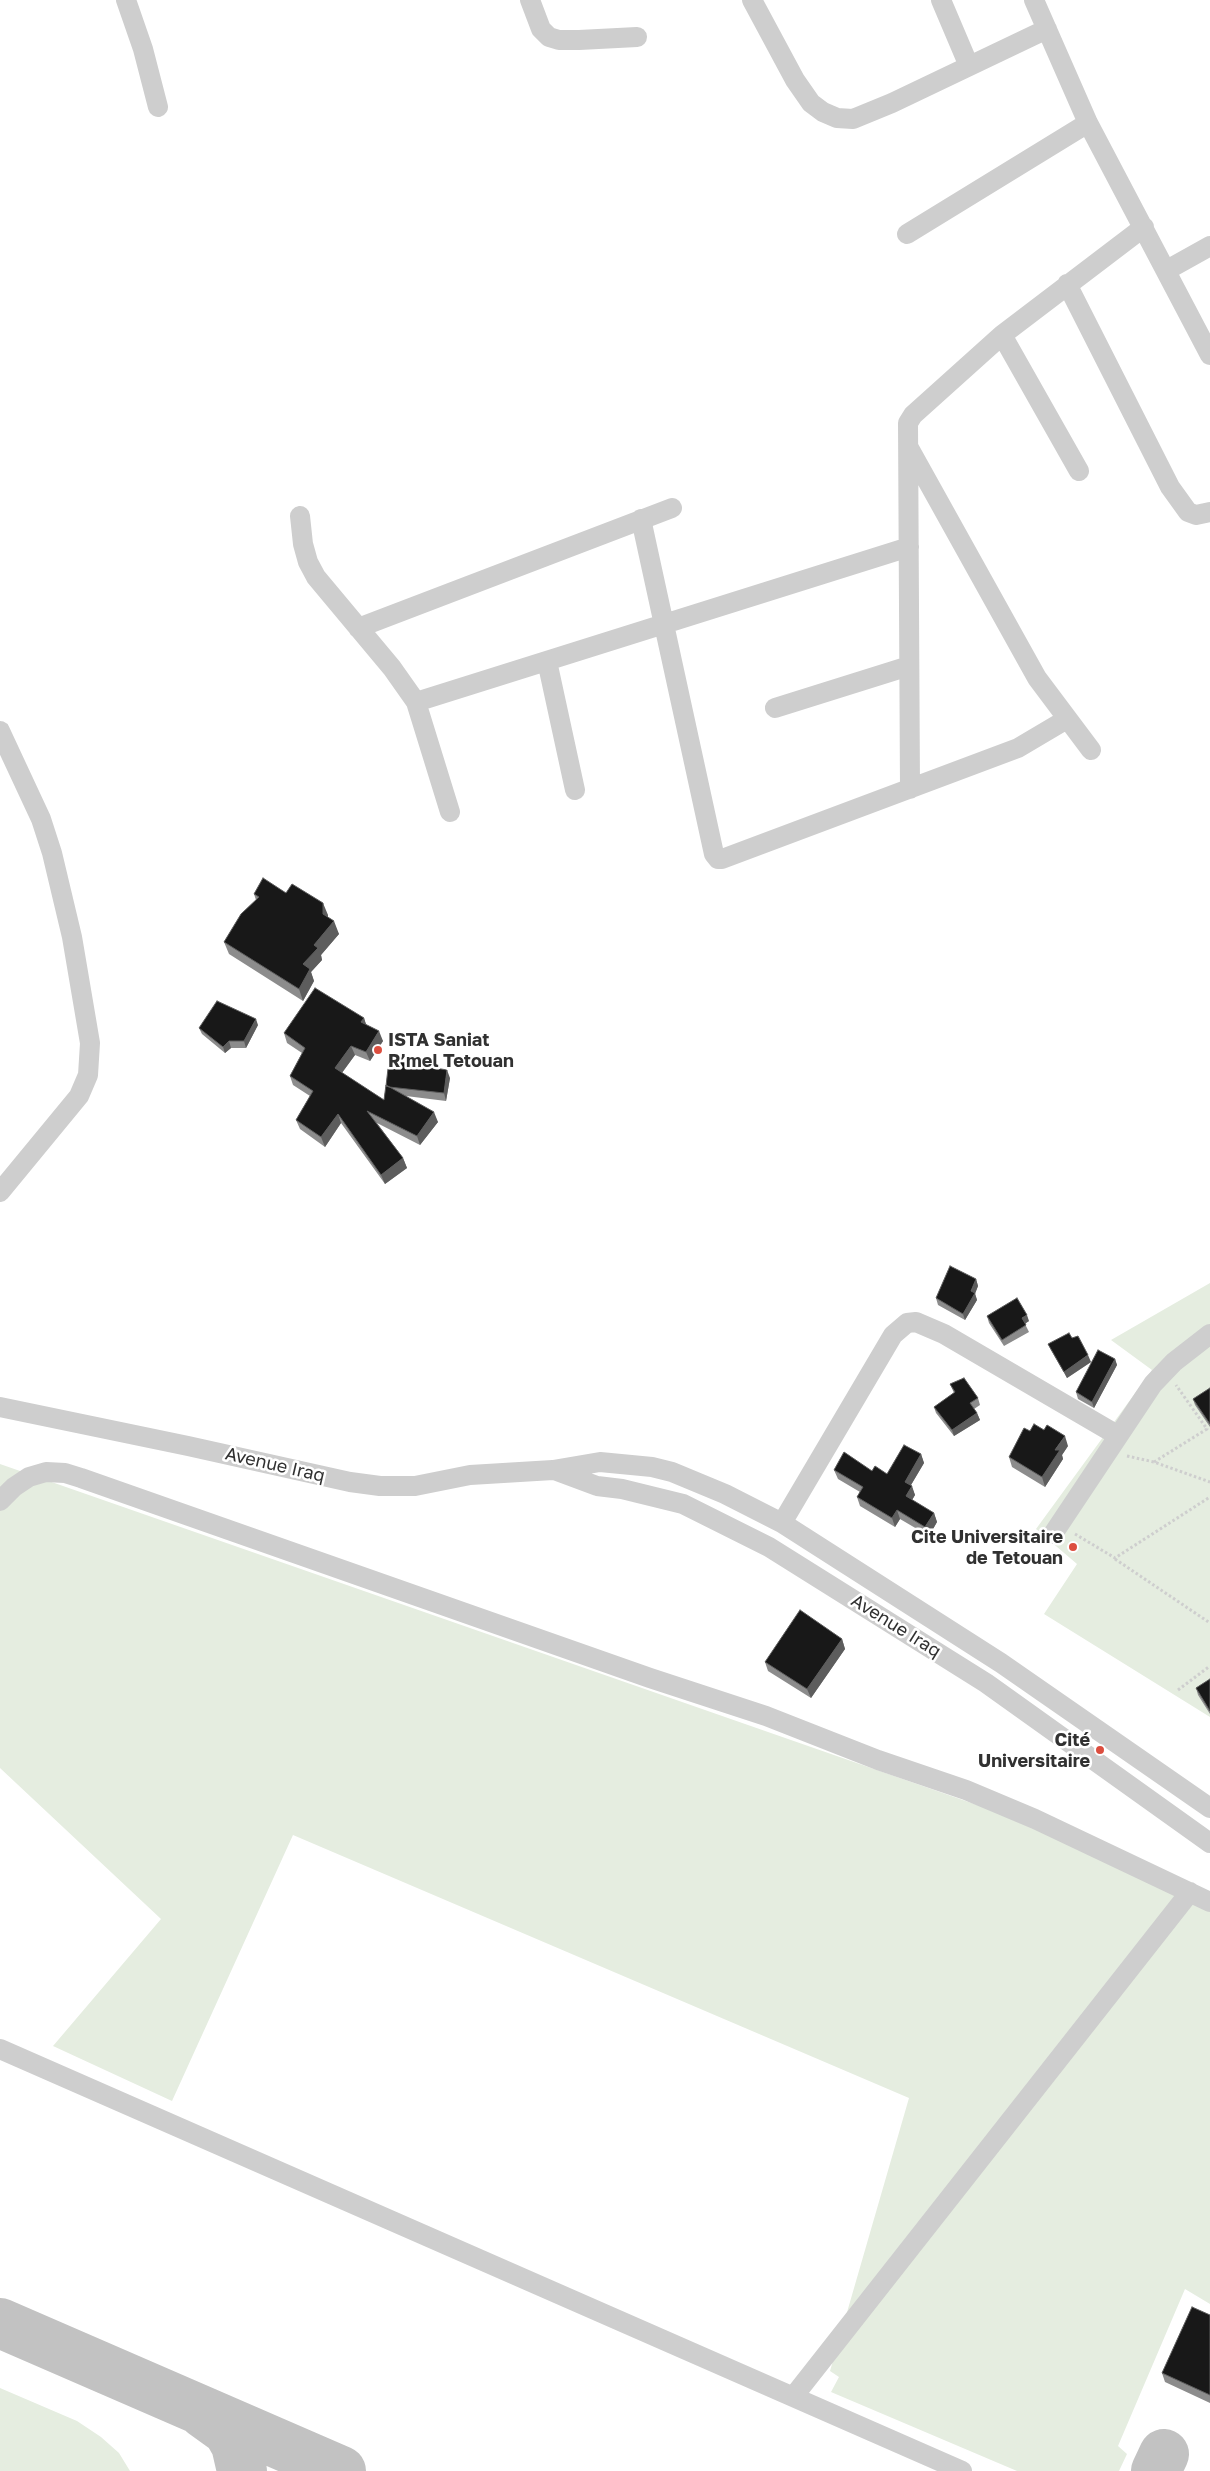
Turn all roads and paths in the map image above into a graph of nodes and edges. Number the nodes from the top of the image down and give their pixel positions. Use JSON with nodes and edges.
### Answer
{"nodes":[{"id":1,"x":126,"y":0,"type":"edge"},
{"id":2,"x":530,"y":0,"type":"edge"},
{"id":3,"x":752,"y":0,"type":"edge"},
{"id":4,"x":941,"y":0,"type":"edge"},
{"id":5,"x":1034,"y":0,"type":"edge"},
{"id":6,"x":1047,"y":29,"type":"junction"},
{"id":7,"x":637,"y":37,"type":"dead end"},
{"id":8,"x":969,"y":66,"type":"junction"},
{"id":9,"x":158,"y":107,"type":"dead end"},
{"id":10,"x":1088,"y":123,"type":"junction"},
{"id":11,"x":1144,"y":227,"type":"junction"},
{"id":12,"x":907,"y":234,"type":"dead end"},
{"id":13,"x":1210,"y":246,"type":"edge"},
{"id":14,"x":1167,"y":270,"type":"junction"},
{"id":15,"x":1067,"y":284,"type":"junction"},
{"id":16,"x":1002,"y":335,"type":"junction"},
{"id":17,"x":1210,"y":355,"type":"edge"},
{"id":18,"x":908,"y":446,"type":"junction"},
{"id":19,"x":1079,"y":471,"type":"dead end"},
{"id":20,"x":672,"y":508,"type":"dead end"},
{"id":21,"x":1210,"y":512,"type":"edge"},
{"id":22,"x":300,"y":516,"type":"dead end"},
{"id":23,"x":641,"y":519,"type":"junction"},
{"id":24,"x":909,"y":547,"type":"junction"},
{"id":25,"x":665,"y":624,"type":"junction"},
{"id":26,"x":358,"y":628,"type":"junction"},
{"id":27,"x":547,"y":661,"type":"junction"},
{"id":28,"x":909,"y":666,"type":"junction"},
{"id":29,"x":416,"y":702,"type":"junction"},
{"id":30,"x":775,"y":708,"type":"dead end"},
{"id":31,"x":1067,"y":719,"type":"junction"},
{"id":32,"x":0,"y":731,"type":"edge"},
{"id":33,"x":1091,"y":750,"type":"dead end"},
{"id":34,"x":575,"y":790,"type":"dead end"},
{"id":35,"x":910,"y":790,"type":"junction"},
{"id":36,"x":450,"y":812,"type":"dead end"},
{"id":37,"x":0,"y":1192,"type":"edge"},
{"id":38,"x":1210,"y":1334,"type":"edge"},
{"id":39,"x":1176,"y":1384,"type":"dead end"},
{"id":40,"x":0,"y":1407,"type":"edge"},
{"id":41,"x":1112,"y":1443,"type":"junction"},
{"id":42,"x":1154,"y":1462,"type":"junction"},
{"id":43,"x":552,"y":1470,"type":"junction"},
{"id":44,"x":1210,"y":1482,"type":"edge"},
{"id":45,"x":1210,"y":1497,"type":"edge"},
{"id":46,"x":0,"y":1501,"type":"edge"},
{"id":47,"x":782,"y":1523,"type":"junction"},
{"id":48,"x":1057,"y":1529,"type":"joint"},
{"id":49,"x":1115,"y":1558,"type":"junction"},
{"id":50,"x":1210,"y":1623,"type":"edge"},
{"id":51,"x":1210,"y":1666,"type":"edge"},
{"id":52,"x":1178,"y":1690,"type":"dead end"},
{"id":53,"x":1210,"y":1808,"type":"edge"},
{"id":54,"x":1210,"y":1843,"type":"edge"},
{"id":55,"x":1190,"y":1892,"type":"junction"},
{"id":56,"x":1210,"y":1902,"type":"edge"},
{"id":57,"x":0,"y":2050,"type":"edge"},
{"id":58,"x":793,"y":2397,"type":"junction"},
{"id":59,"x":962,"y":2471,"type":"edge"}],
"edges":[{"from":1,"to":9,"type":"street"},
{"from":2,"to":7,"type":"street"},
{"from":3,"to":8,"type":"street"},
{"from":4,"to":8,"type":"street"},
{"from":5,"to":6,"type":"street"},
{"from":6,"to":8,"type":"street"},
{"from":6,"to":10,"type":"street"},
{"from":10,"to":11,"type":"street"},
{"from":10,"to":12,"type":"street"},
{"from":11,"to":14,"type":"street"},
{"from":11,"to":15,"type":"street"},
{"from":13,"to":14,"type":"street"},
{"from":14,"to":17,"type":"street"},
{"from":15,"to":16,"type":"street"},
{"from":15,"to":21,"type":"street"},
{"from":16,"to":18,"type":"street"},
{"from":16,"to":19,"type":"street"},
{"from":18,"to":24,"type":"street"},
{"from":18,"to":31,"type":"street"},
{"from":20,"to":23,"type":"street"},
{"from":22,"to":26,"type":"street"},
{"from":23,"to":25,"type":"street"},
{"from":23,"to":26,"type":"street"},
{"from":24,"to":25,"type":"street"},
{"from":24,"to":28,"type":"street"},
{"from":25,"to":27,"type":"street"},
{"from":25,"to":35,"type":"street"},
{"from":26,"to":29,"type":"street"},
{"from":27,"to":29,"type":"street"},
{"from":27,"to":34,"type":"street"},
{"from":28,"to":30,"type":"street"},
{"from":28,"to":35,"type":"street"},
{"from":29,"to":36,"type":"street"},
{"from":31,"to":33,"type":"street"},
{"from":31,"to":35,"type":"street"},
{"from":32,"to":37,"type":"street"},
{"from":38,"to":41,"type":"street"},
{"from":39,"to":42,"type":"path"},
{"from":40,"to":43,"type":"street","name":"Avenue Iraq"},
{"from":41,"to":42,"type":"path"},
{"from":41,"to":47,"type":"street"},
{"from":41,"to":48,"type":"street"},
{"from":42,"to":44,"type":"path"},
{"from":43,"to":47,"type":"street","name":"Avenue Iraq"},
{"from":43,"to":54,"type":"street","name":"Avenue Iraq"},
{"from":45,"to":49,"type":"path"},
{"from":46,"to":55,"type":"street"},
{"from":47,"to":53,"type":"street","name":"Avenue Iraq"},
{"from":48,"to":49,"type":"path"},
{"from":49,"to":50,"type":"path"},
{"from":51,"to":52,"type":"path"},
{"from":55,"to":56,"type":"street"},
{"from":55,"to":58,"type":"street"},
{"from":57,"to":58,"type":"street"},
{"from":58,"to":59,"type":"street"}]}
